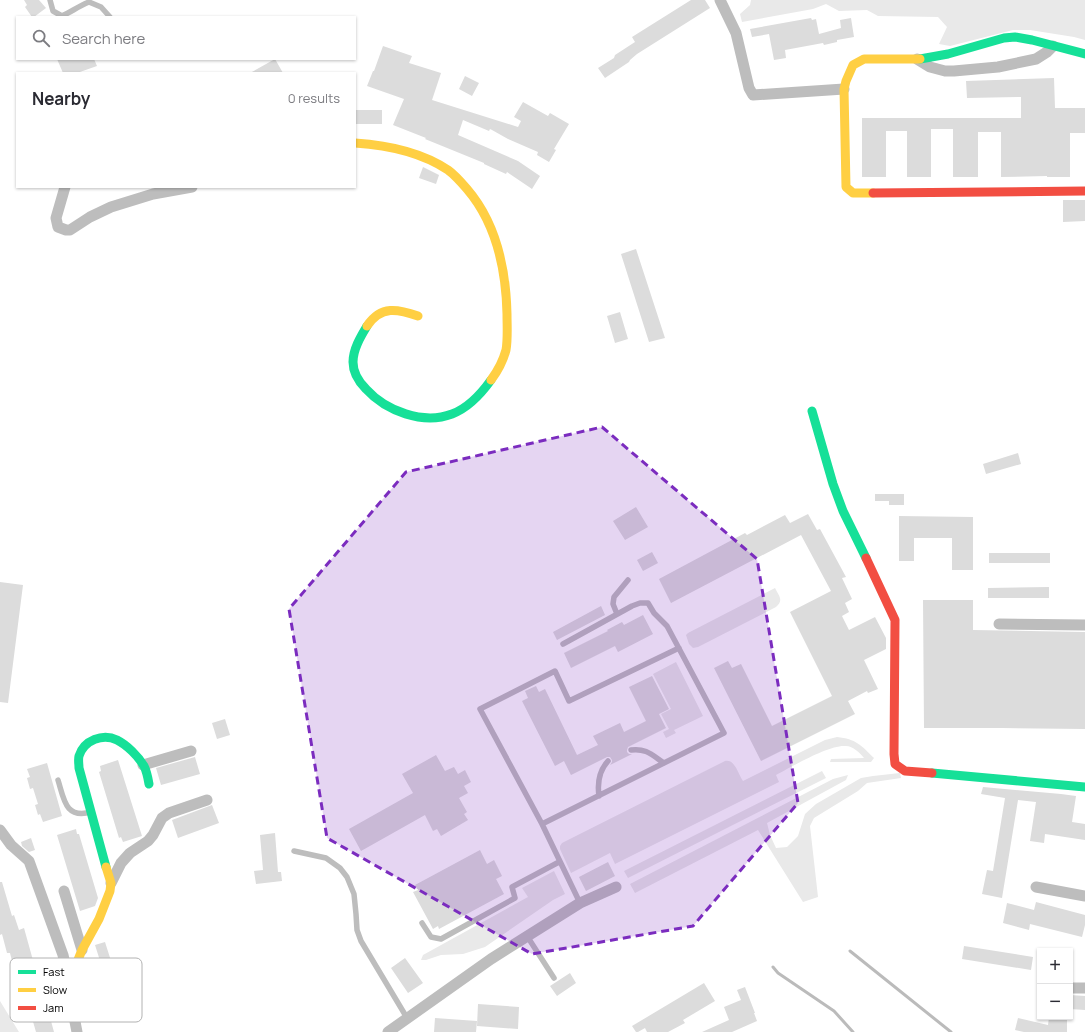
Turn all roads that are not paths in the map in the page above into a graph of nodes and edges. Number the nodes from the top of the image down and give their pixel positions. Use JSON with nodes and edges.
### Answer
{"nodes":[{"id":1,"x":50,"y":0,"type":"edge"},
{"id":2,"x":720,"y":0,"type":"edge"},
{"id":3,"x":90,"y":1,"type":"edge"},
{"id":4,"x":60,"y":16,"type":"edge"},
{"id":5,"x":64,"y":16,"type":"edge"},
{"id":6,"x":109,"y":16,"type":"edge"},
{"id":7,"x":1053,"y":46,"type":"junction"},
{"id":8,"x":1085,"y":54,"type":"edge"},
{"id":9,"x":917,"y":59,"type":"junction"},
{"id":10,"x":844,"y":89,"type":"junction"},
{"id":11,"x":356,"y":143,"type":"edge"},
{"id":12,"x":65,"y":188,"type":"edge"},
{"id":13,"x":186,"y":188,"type":"edge"},
{"id":14,"x":1085,"y":191,"type":"edge"},
{"id":15,"x":418,"y":316,"type":"dead end"},
{"id":16,"x":812,"y":412,"type":"dead end"},
{"id":17,"x":628,"y":580,"type":"dead end"},
{"id":18,"x":617,"y":614,"type":"junction"},
{"id":19,"x":999,"y":624,"type":"dead end"},
{"id":20,"x":1085,"y":625,"type":"edge"},
{"id":21,"x":563,"y":644,"type":"dead end"},
{"id":22,"x":679,"y":648,"type":"junction"},
{"id":23,"x":631,"y":750,"type":"dead end"},
{"id":24,"x":191,"y":751,"type":"dead end"},
{"id":25,"x":608,"y":761,"type":"dead end"},
{"id":26,"x":664,"y":763,"type":"junction"},
{"id":27,"x":143,"y":765,"type":"junction"},
{"id":28,"x":58,"y":780,"type":"dead end"},
{"id":29,"x":149,"y":784,"type":"dead end"},
{"id":30,"x":1085,"y":788,"type":"edge"},
{"id":31,"x":599,"y":796,"type":"junction"},
{"id":32,"x":207,"y":800,"type":"dead end"},
{"id":33,"x":91,"y":812,"type":"junction"},
{"id":34,"x":542,"y":824,"type":"junction"},
{"id":35,"x":0,"y":830,"type":"edge"},
{"id":36,"x":294,"y":851,"type":"dead end"},
{"id":37,"x":559,"y":862,"type":"junction"},
{"id":38,"x":111,"y":883,"type":"junction"},
{"id":39,"x":616,"y":887,"type":"dead end"},
{"id":40,"x":1036,"y":888,"type":"dead end"},
{"id":41,"x":64,"y":891,"type":"dead end"},
{"id":42,"x":1085,"y":896,"type":"edge"},
{"id":43,"x":580,"y":903,"type":"junction"},
{"id":44,"x":422,"y":923,"type":"dead end"},
{"id":45,"x":527,"y":936,"type":"junction"},
{"id":46,"x":82,"y":950,"type":"junction"},
{"id":47,"x":64,"y":958,"type":"edge"},
{"id":48,"x":79,"y":958,"type":"edge"},
{"id":49,"x":554,"y":978,"type":"dead end"},
{"id":50,"x":1073,"y":988,"type":"edge"},
{"id":51,"x":1085,"y":988,"type":"edge"},
{"id":52,"x":407,"y":1018,"type":"junction"},
{"id":53,"x":75,"y":1022,"type":"edge"},
{"id":54,"x":77,"y":1032,"type":"edge"},
{"id":55,"x":388,"y":1032,"type":"edge"}],
"edges":[{"from":1,"to":4,"type":"lane"},
{"from":2,"to":10,"type":"street"},
{"from":3,"to":5,"type":"lane"},
{"from":3,"to":6,"type":"lane"},
{"from":7,"to":8,"type":"street"},
{"from":7,"to":9,"type":"street"},
{"from":7,"to":9,"type":"street"},
{"from":9,"to":10,"type":"street"},
{"from":10,"to":14,"type":"street"},
{"from":11,"to":15,"type":"street"},
{"from":12,"to":13,"type":"street"},
{"from":16,"to":30,"type":"street"},
{"from":17,"to":18,"type":"lane"},
{"from":18,"to":21,"type":"lane"},
{"from":18,"to":22,"type":"lane"},
{"from":19,"to":20,"type":"street"},
{"from":22,"to":26,"type":"lane"},
{"from":22,"to":34,"type":"lane"},
{"from":23,"to":26,"type":"lane"},
{"from":24,"to":27,"type":"street"},
{"from":25,"to":31,"type":"lane"},
{"from":26,"to":31,"type":"lane"},
{"from":27,"to":29,"type":"street"},
{"from":27,"to":33,"type":"street"},
{"from":28,"to":33,"type":"lane"},
{"from":31,"to":34,"type":"lane"},
{"from":32,"to":38,"type":"street"},
{"from":33,"to":38,"type":"street"},
{"from":34,"to":37,"type":"lane"},
{"from":35,"to":47,"type":"street"},
{"from":36,"to":52,"type":"lane"},
{"from":37,"to":43,"type":"lane"},
{"from":37,"to":44,"type":"lane"},
{"from":38,"to":46,"type":"street"},
{"from":39,"to":43,"type":"street"},
{"from":40,"to":42,"type":"street"},
{"from":41,"to":46,"type":"street"},
{"from":43,"to":45,"type":"street"},
{"from":45,"to":49,"type":"lane"},
{"from":45,"to":52,"type":"street"},
{"from":46,"to":48,"type":"street"},
{"from":50,"to":51,"type":"street"},
{"from":52,"to":55,"type":"street"},
{"from":53,"to":54,"type":"street"}]}
